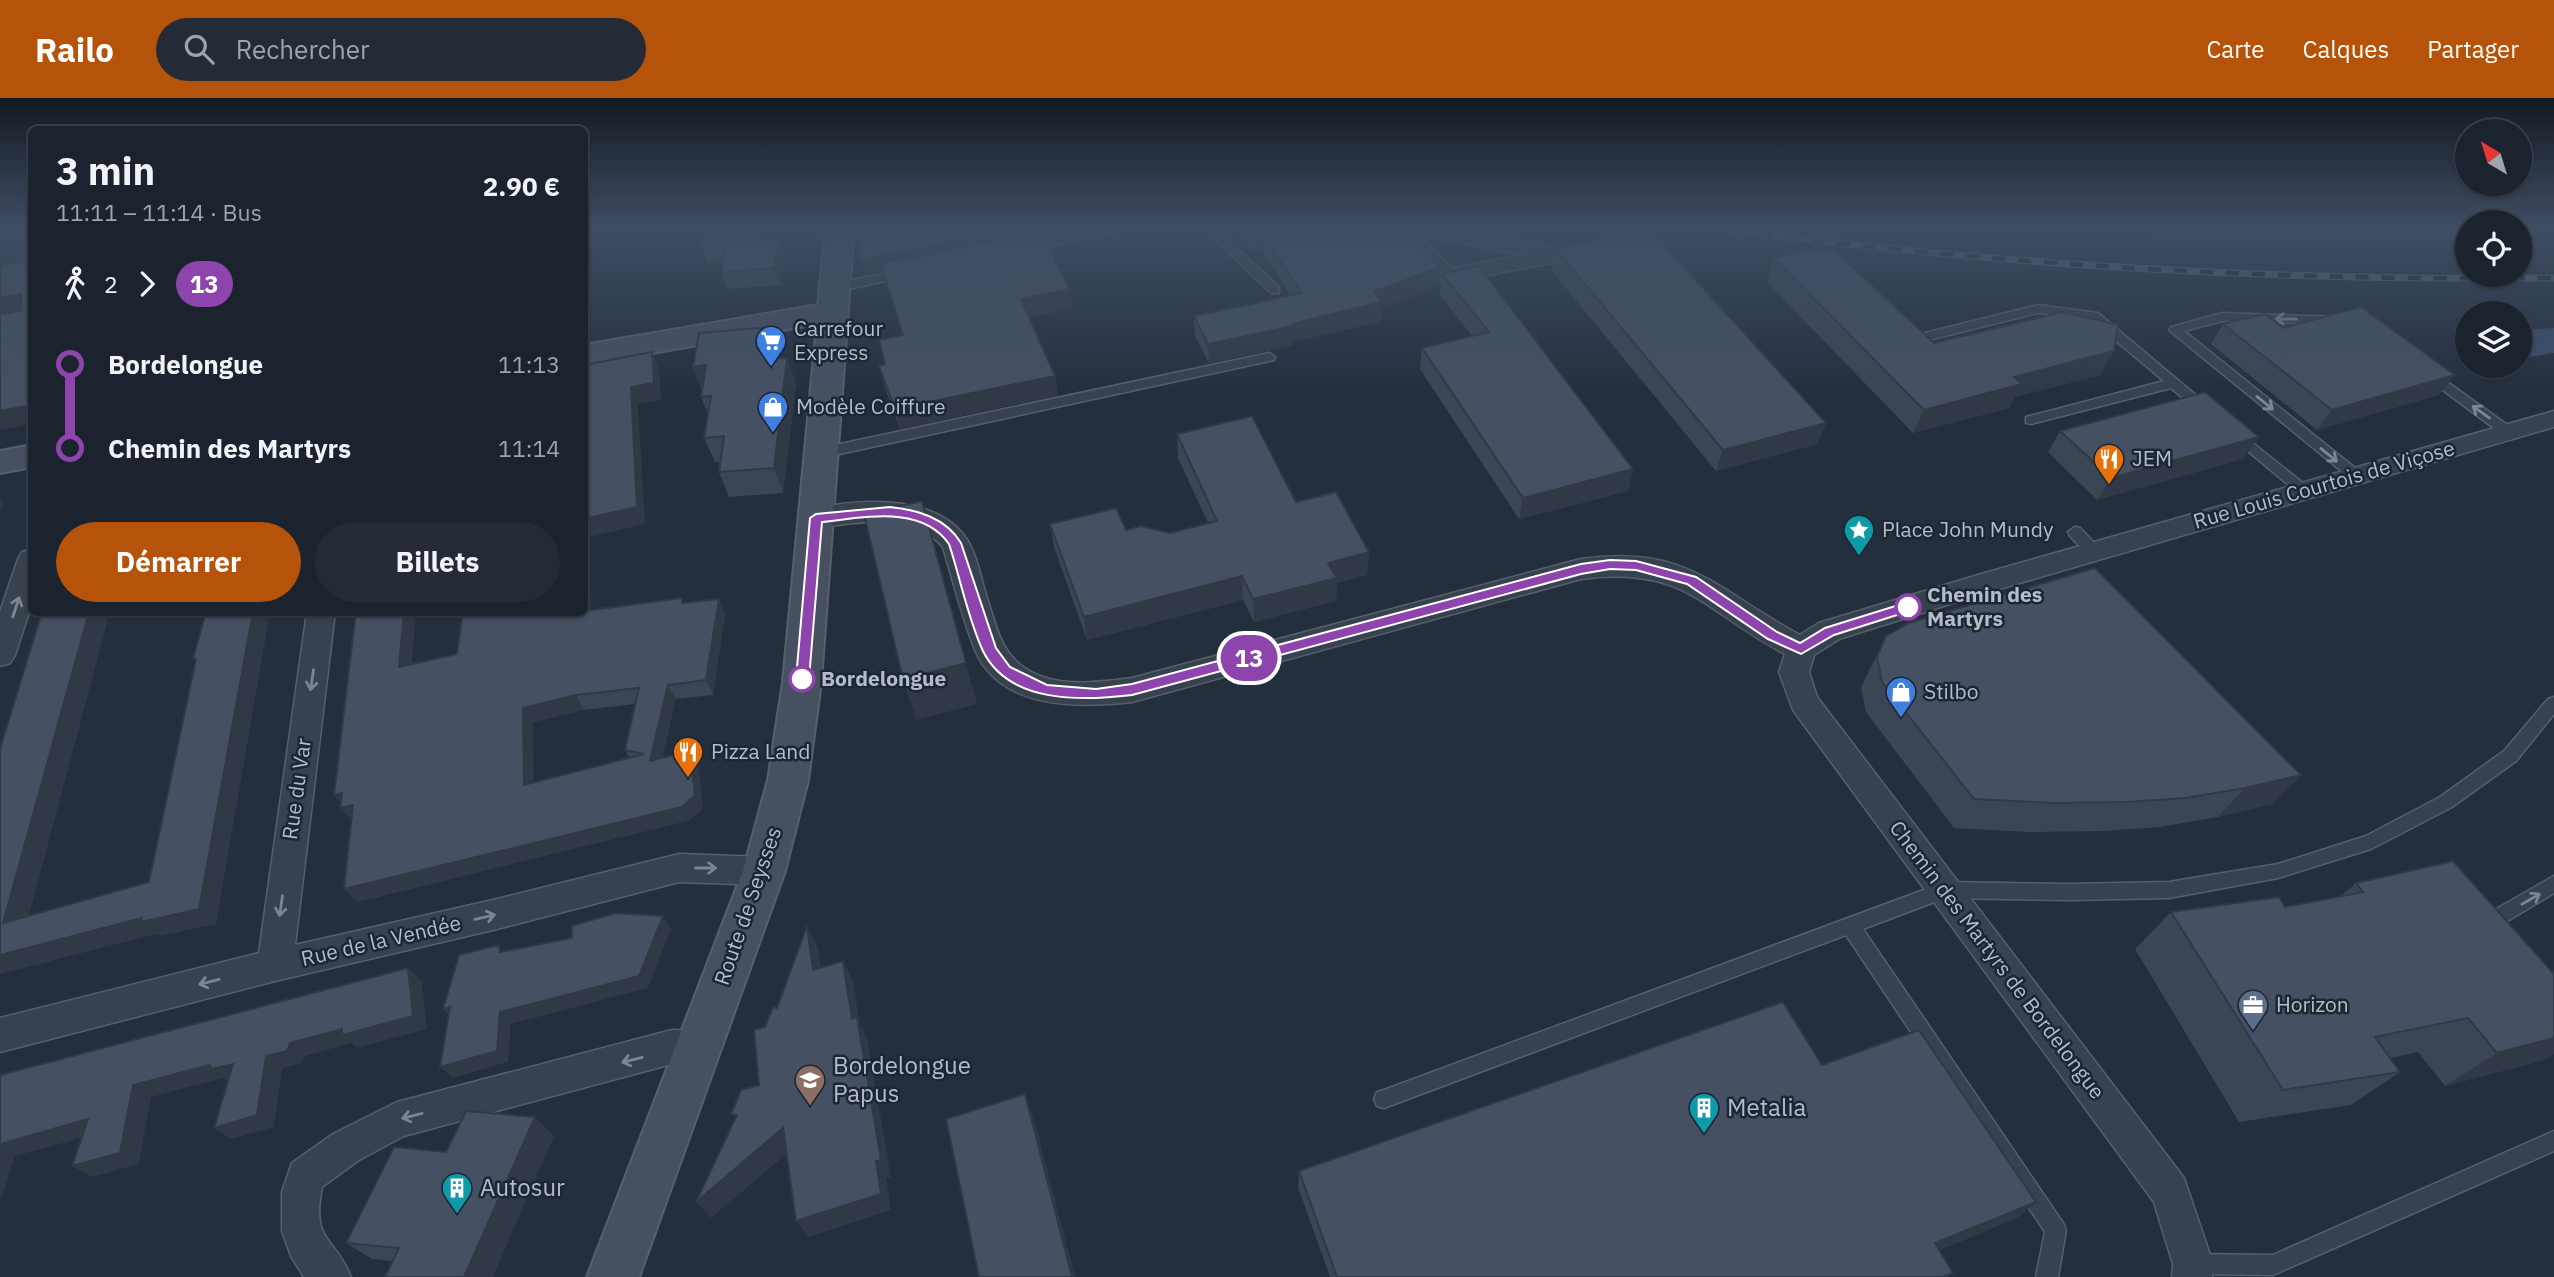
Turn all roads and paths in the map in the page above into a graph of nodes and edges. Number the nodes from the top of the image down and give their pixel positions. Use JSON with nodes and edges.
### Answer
{"nodes":[{"id":1,"x":835,"y":282,"type":"edge"},
{"id":2,"x":884,"y":282,"type":"edge"},
{"id":3,"x":1267,"y":282,"type":"edge"},
{"id":4,"x":1275,"y":290,"type":"dead end"},
{"id":5,"x":833,"y":300,"type":"junction"},
{"id":6,"x":2349,"y":320,"type":"edge"},
{"id":7,"x":1917,"y":339,"type":"edge"},
{"id":8,"x":588,"y":354,"type":"edge"},
{"id":9,"x":1269,"y":357,"type":"dead end"},
{"id":10,"x":2413,"y":361,"type":"edge"},
{"id":11,"x":2174,"y":383,"type":"junction"},
{"id":12,"x":2554,"y":419,"type":"edge"},
{"id":13,"x":2031,"y":420,"type":"dead end"},
{"id":14,"x":2508,"y":432,"type":"junction"},
{"id":15,"x":821,"y":453,"type":"junction"},
{"id":16,"x":28,"y":457,"type":"edge"},
{"id":17,"x":0,"y":462,"type":"edge"},
{"id":18,"x":2355,"y":475,"type":"junction"},
{"id":19,"x":2303,"y":491,"type":"junction"},
{"id":20,"x":816,"y":518,"type":"junction"},
{"id":21,"x":2075,"y":532,"type":"dead end"},
{"id":22,"x":2094,"y":552,"type":"junction"},
{"id":23,"x":28,"y":571,"type":"edge"},
{"id":24,"x":320,"y":616,"type":"edge"},
{"id":25,"x":1801,"y":649,"type":"junction"},
{"id":26,"x":0,"y":655,"type":"edge"},
{"id":27,"x":2554,"y":703,"type":"edge"},
{"id":28,"x":764,"y":871,"type":"junction"},
{"id":29,"x":2554,"y":884,"type":"edge"},
{"id":30,"x":1945,"y":890,"type":"junction"},
{"id":31,"x":1850,"y":926,"type":"junction"},
{"id":32,"x":2461,"y":939,"type":"edge"},
{"id":33,"x":275,"y":965,"type":"junction"},
{"id":34,"x":0,"y":1035,"type":"edge"},
{"id":35,"x":699,"y":1048,"type":"junction"},
{"id":36,"x":1384,"y":1099,"type":"dead end"},
{"id":37,"x":2554,"y":1141,"type":"edge"},
{"id":38,"x":2193,"y":1271,"type":"edge"},
{"id":39,"x":331,"y":1277,"type":"edge"},
{"id":40,"x":613,"y":1277,"type":"edge"},
{"id":41,"x":2047,"y":1277,"type":"edge"}],
"edges":[{"from":1,"to":5,"type":"main road","name":"Route de Seysses"},
{"from":2,"to":5,"type":"lane"},
{"from":3,"to":4,"type":"lane"},
{"from":5,"to":8,"type":"main road"},
{"from":5,"to":15,"type":"main road","name":"Route de Seysses"},
{"from":6,"to":18,"type":"lane","one_way":true},
{"from":7,"to":11,"type":"lane"},
{"from":9,"to":15,"type":"lane"},
{"from":14,"to":10,"type":"lane","one_way":true},
{"from":11,"to":13,"type":"lane"},
{"from":11,"to":19,"type":"lane"},
{"from":12,"to":14,"type":"street","name":"Rue Louis Courtois de Viçose"},
{"from":14,"to":18,"type":"street","name":"Rue Louis Courtois de Viçose"},
{"from":15,"to":20,"type":"main road","name":"Route de Seysses"},
{"from":16,"to":17,"type":"main road"},
{"from":18,"to":19,"type":"street","name":"Rue Louis Courtois de Viçose"},
{"from":19,"to":22,"type":"street","name":"Rue Louis Courtois de Viçose"},
{"from":20,"to":25,"type":"street"},
{"from":20,"to":28,"type":"main road","name":"Route de Seysses"},
{"from":21,"to":22,"type":"lane"},
{"from":22,"to":25,"type":"street","name":"Rue Louis Courtois de Viçose"},
{"from":26,"to":23,"type":"street","one_way":true},
{"from":24,"to":33,"type":"street","name":"Rue du Var","one_way":true},
{"from":25,"to":30,"type":"street","name":"Chemin des Martyrs de Bordelongue"},
{"from":27,"to":30,"type":"lane"},
{"from":33,"to":28,"type":"street","name":"Rue de la Vendée","one_way":true},
{"from":28,"to":35,"type":"main road","name":"Route de Seysses"},
{"from":32,"to":29,"type":"lane","one_way":true},
{"from":30,"to":31,"type":"lane"},
{"from":30,"to":38,"type":"street","name":"Chemin des Martyrs de Bordelongue"},
{"from":31,"to":36,"type":"lane"},
{"from":31,"to":41,"type":"lane"},
{"from":33,"to":34,"type":"street","name":"Rue de la Vendée","one_way":true},
{"from":35,"to":39,"type":"street","one_way":true},
{"from":35,"to":40,"type":"main road","name":"Route de Seysses"},
{"from":37,"to":38,"type":"lane"}]}
